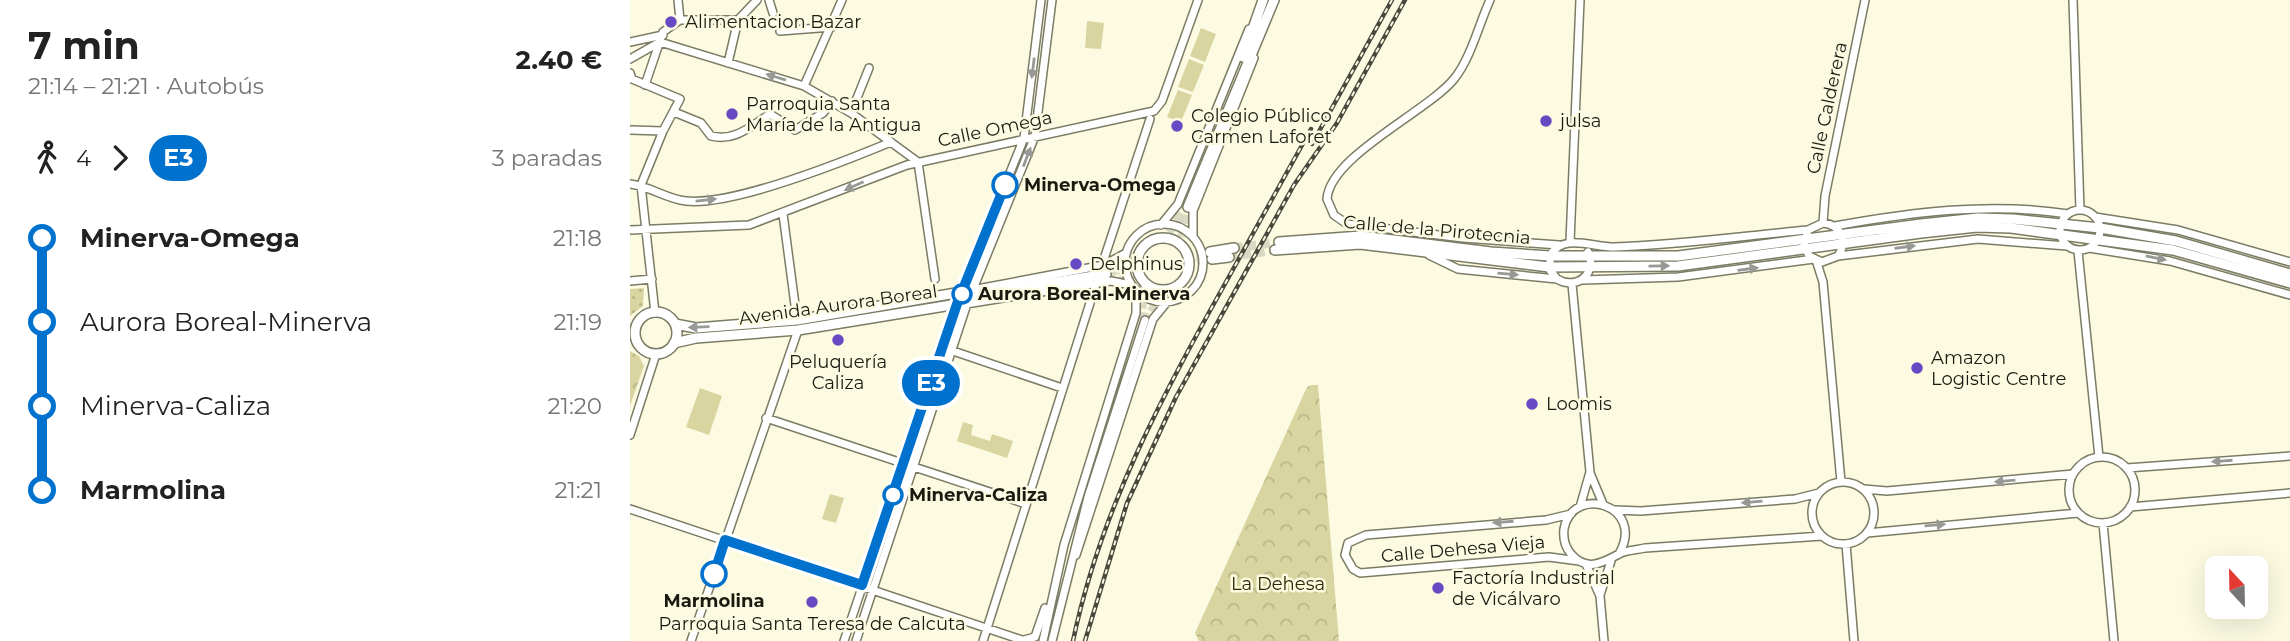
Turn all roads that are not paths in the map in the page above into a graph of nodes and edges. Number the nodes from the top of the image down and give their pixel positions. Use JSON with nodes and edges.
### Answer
{"nodes":[{"id":1,"x":678,"y":0,"type":"edge"},
{"id":2,"x":757,"y":0,"type":"edge"},
{"id":3,"x":769,"y":0,"type":"edge"},
{"id":4,"x":842,"y":0,"type":"edge"},
{"id":5,"x":1041,"y":0,"type":"edge"},
{"id":6,"x":1052,"y":0,"type":"edge"},
{"id":7,"x":1198,"y":0,"type":"edge"},
{"id":8,"x":1274,"y":0,"type":"edge"},
{"id":9,"x":1490,"y":0,"type":"edge"},
{"id":10,"x":1580,"y":0,"type":"edge"},
{"id":11,"x":1865,"y":0,"type":"edge"},
{"id":12,"x":2073,"y":0,"type":"edge"},
{"id":13,"x":1260,"y":3,"type":"edge"},
{"id":14,"x":773,"y":13,"type":"dead end"},
{"id":15,"x":680,"y":20,"type":"junction"},
{"id":16,"x":738,"y":20,"type":"junction"},
{"id":17,"x":832,"y":27,"type":"junction"},
{"id":18,"x":1263,"y":28,"type":"junction"},
{"id":19,"x":780,"y":32,"type":"dead end"},
{"id":20,"x":662,"y":38,"type":"junction"},
{"id":21,"x":630,"y":42,"type":"edge"},
{"id":22,"x":630,"y":59,"type":"edge"},
{"id":23,"x":728,"y":63,"type":"junction"},
{"id":24,"x":869,"y":68,"type":"dead end"},
{"id":25,"x":630,"y":73,"type":"edge"},
{"id":26,"x":645,"y":85,"type":"junction"},
{"id":27,"x":804,"y":86,"type":"junction"},
{"id":28,"x":832,"y":101,"type":"junction"},
{"id":29,"x":674,"y":112,"type":"junction"},
{"id":30,"x":851,"y":113,"type":"junction"},
{"id":31,"x":1150,"y":119,"type":"dead end"},
{"id":32,"x":630,"y":130,"type":"edge"},
{"id":33,"x":663,"y":131,"type":"junction"},
{"id":34,"x":1035,"y":136,"type":"junction"},
{"id":35,"x":1024,"y":138,"type":"junction"},
{"id":36,"x":891,"y":142,"type":"junction"},
{"id":37,"x":918,"y":162,"type":"junction"},
{"id":38,"x":630,"y":184,"type":"edge"},
{"id":39,"x":641,"y":185,"type":"junction"},
{"id":40,"x":657,"y":192,"type":"junction"},
{"id":41,"x":645,"y":208,"type":"junction"},
{"id":42,"x":2080,"y":210,"type":"junction"},
{"id":43,"x":783,"y":214,"type":"junction"},
{"id":44,"x":2068,"y":214,"type":"junction"},
{"id":45,"x":2095,"y":217,"type":"junction"},
{"id":46,"x":1822,"y":223,"type":"junction"},
{"id":47,"x":2061,"y":223,"type":"junction"},
{"id":48,"x":1161,"y":225,"type":"junction"},
{"id":49,"x":1835,"y":226,"type":"junction"},
{"id":50,"x":648,"y":229,"type":"junction"},
{"id":51,"x":630,"y":230,"type":"edge"},
{"id":52,"x":2099,"y":233,"type":"junction"},
{"id":53,"x":1806,"y":235,"type":"junction"},
{"id":54,"x":1842,"y":235,"type":"junction"},
{"id":55,"x":2060,"y":235,"type":"junction"},
{"id":56,"x":1193,"y":238,"type":"junction"},
{"id":57,"x":1570,"y":242,"type":"junction"},
{"id":58,"x":1559,"y":245,"type":"junction"},
{"id":59,"x":1583,"y":246,"type":"junction"},
{"id":60,"x":1843,"y":246,"type":"junction"},
{"id":61,"x":2067,"y":246,"type":"junction"},
{"id":62,"x":2089,"y":248,"type":"junction"},
{"id":63,"x":1806,"y":251,"type":"junction"},
{"id":64,"x":2078,"y":251,"type":"junction"},
{"id":65,"x":1231,"y":252,"type":"tunnel mouth"},
{"id":66,"x":1126,"y":253,"type":"junction"},
{"id":67,"x":1429,"y":254,"type":"junction"},
{"id":68,"x":1211,"y":255,"type":"tunnel mouth"},
{"id":69,"x":1105,"y":256,"type":"dead end"},
{"id":70,"x":1550,"y":256,"type":"junction"},
{"id":71,"x":1590,"y":256,"type":"junction"},
{"id":72,"x":1834,"y":258,"type":"junction"},
{"id":73,"x":1815,"y":260,"type":"junction"},
{"id":74,"x":2290,"y":262,"type":"edge"},
{"id":75,"x":1549,"y":267,"type":"junction"},
{"id":76,"x":1591,"y":267,"type":"junction"},
{"id":77,"x":983,"y":268,"type":"junction"},
{"id":78,"x":1106,"y":274,"type":"tunnel mouth"},
{"id":79,"x":2290,"y":274,"type":"edge"},
{"id":80,"x":652,"y":279,"type":"junction"},
{"id":81,"x":935,"y":279,"type":"dead end"},
{"id":82,"x":1557,"y":279,"type":"junction"},
{"id":83,"x":1583,"y":280,"type":"junction"},
{"id":84,"x":630,"y":281,"type":"edge"},
{"id":85,"x":1823,"y":282,"type":"junction"},
{"id":86,"x":1007,"y":283,"type":"junction"},
{"id":87,"x":2290,"y":283,"type":"edge"},
{"id":88,"x":1096,"y":284,"type":"junction"},
{"id":89,"x":1139,"y":284,"type":"junction"},
{"id":90,"x":1573,"y":284,"type":"junction"},
{"id":91,"x":2290,"y":295,"type":"edge"},
{"id":92,"x":966,"y":297,"type":"junction"},
{"id":93,"x":1167,"y":302,"type":"junction"},
{"id":94,"x":655,"y":313,"type":"junction"},
{"id":95,"x":675,"y":324,"type":"junction"},
{"id":96,"x":798,"y":325,"type":"junction"},
{"id":97,"x":634,"y":326,"type":"edge"},
{"id":98,"x":779,"y":332,"type":"junction"},
{"id":99,"x":634,"y":340,"type":"edge"},
{"id":100,"x":674,"y":344,"type":"junction"},
{"id":101,"x":790,"y":347,"type":"junction"},
{"id":102,"x":953,"y":351,"type":"junction"},
{"id":103,"x":656,"y":354,"type":"junction"},
{"id":104,"x":1062,"y":388,"type":"junction"},
{"id":105,"x":766,"y":418,"type":"junction"},
{"id":106,"x":630,"y":435,"type":"edge"},
{"id":107,"x":2290,"y":456,"type":"edge"},
{"id":108,"x":2099,"y":457,"type":"junction"},
{"id":109,"x":904,"y":464,"type":"junction"},
{"id":110,"x":914,"y":467,"type":"junction"},
{"id":111,"x":2127,"y":468,"type":"junction"},
{"id":112,"x":1590,"y":472,"type":"junction"},
{"id":113,"x":2073,"y":474,"type":"junction"},
{"id":114,"x":1841,"y":482,"type":"junction"},
{"id":115,"x":1864,"y":489,"type":"junction"},
{"id":116,"x":1819,"y":493,"type":"junction"},
{"id":117,"x":2290,"y":493,"type":"edge"},
{"id":118,"x":1026,"y":504,"type":"junction"},
{"id":119,"x":1603,"y":504,"type":"junction"},
{"id":120,"x":1580,"y":507,"type":"junction"},
{"id":121,"x":2130,"y":507,"type":"junction"},
{"id":122,"x":630,"y":509,"type":"edge"},
{"id":123,"x":1614,"y":510,"type":"junction"},
{"id":124,"x":2078,"y":513,"type":"junction"},
{"id":125,"x":1571,"y":514,"type":"junction"},
{"id":126,"x":2103,"y":523,"type":"junction"},
{"id":127,"x":1867,"y":533,"type":"junction"},
{"id":128,"x":1822,"y":536,"type":"junction"},
{"id":129,"x":725,"y":540,"type":"junction"},
{"id":130,"x":1846,"y":544,"type":"junction"},
{"id":131,"x":1619,"y":554,"type":"junction"},
{"id":132,"x":1611,"y":561,"type":"junction"},
{"id":133,"x":1582,"y":562,"type":"junction"},
{"id":134,"x":862,"y":585,"type":"junction"},
{"id":135,"x":873,"y":589,"type":"junction"},
{"id":136,"x":1054,"y":589,"type":"junction"},
{"id":137,"x":1600,"y":596,"type":"junction"},
{"id":138,"x":1052,"y":599,"type":"junction"},
{"id":139,"x":1061,"y":602,"type":"junction"},
{"id":140,"x":987,"y":626,"type":"junction"},
{"id":141,"x":691,"y":641,"type":"edge"},
{"id":142,"x":844,"y":641,"type":"edge"},
{"id":143,"x":856,"y":641,"type":"edge"},
{"id":144,"x":983,"y":641,"type":"edge"},
{"id":145,"x":1024,"y":641,"type":"edge"},
{"id":146,"x":1043,"y":641,"type":"edge"},
{"id":147,"x":1052,"y":641,"type":"edge"},
{"id":148,"x":1604,"y":641,"type":"edge"},
{"id":149,"x":1854,"y":641,"type":"edge"},
{"id":150,"x":2114,"y":641,"type":"edge"}],
"edges":[{"from":1,"to":15,"type":"street"},
{"from":2,"to":16,"type":"street"},
{"from":3,"to":14,"type":"street"},
{"from":4,"to":17,"type":"street"},
{"from":5,"to":35,"type":"street","one_way":true},
{"from":6,"to":34,"type":"street"},
{"from":7,"to":34,"type":"street","name":"Calle Omega"},
{"from":8,"to":18,"type":"main road"},
{"from":9,"to":58,"type":"street","name":"Calle de la Pirotecnia"},
{"from":10,"to":57,"type":"street"},
{"from":11,"to":46,"type":"street","name":"Calle Calderera"},
{"from":12,"to":42,"type":"street"},
{"from":13,"to":18,"type":"main road"},
{"from":13,"to":48,"type":"street"},
{"from":15,"to":16,"type":"street"},
{"from":15,"to":20,"type":"street"},
{"from":16,"to":23,"type":"street"},
{"from":17,"to":19,"type":"street"},
{"from":17,"to":27,"type":"street"},
{"from":18,"to":56,"type":"street"},
{"from":20,"to":21,"type":"street"},
{"from":20,"to":22,"type":"street"},
{"from":20,"to":23,"type":"street"},
{"from":20,"to":26,"type":"street"},
{"from":27,"to":23,"type":"street","one_way":true},
{"from":24,"to":30,"type":"street"},
{"from":25,"to":26,"type":"street"},
{"from":26,"to":29,"type":"street"},
{"from":27,"to":28,"type":"street"},
{"from":28,"to":29,"type":"street"},
{"from":28,"to":30,"type":"street"},
{"from":29,"to":33,"type":"street"},
{"from":30,"to":36,"type":"street"},
{"from":31,"to":69,"type":"street"},
{"from":32,"to":33,"type":"street"},
{"from":33,"to":39,"type":"street"},
{"from":34,"to":35,"type":"street","name":"Calle Omega"},
{"from":77,"to":34,"type":"street","one_way":true},
{"from":35,"to":37,"type":"street","name":"Calle Omega"},
{"from":35,"to":92,"type":"street"},
{"from":36,"to":37,"type":"street"},
{"from":40,"to":36,"type":"street","one_way":true},
{"from":37,"to":43,"type":"street","name":"Calle Omega","one_way":true},
{"from":37,"to":81,"type":"street"},
{"from":38,"to":39,"type":"street"},
{"from":39,"to":40,"type":"street"},
{"from":39,"to":41,"type":"street"},
{"from":40,"to":41,"type":"street"},
{"from":41,"to":50,"type":"street"},
{"from":42,"to":44,"type":"street"},
{"from":42,"to":45,"type":"street"},
{"from":43,"to":50,"type":"street","name":"Calle Omega"},
{"from":43,"to":96,"type":"street"},
{"from":44,"to":47,"type":"street"},
{"from":44,"to":49,"type":"street"},
{"from":45,"to":52,"type":"street"},
{"from":45,"to":74,"type":"street"},
{"from":46,"to":49,"type":"street"},
{"from":46,"to":53,"type":"street","name":"Calle de la Pirotecnia"},
{"from":47,"to":52,"type":"main road","name":"Calle de la Pirotecnia"},
{"from":47,"to":54,"type":"main road","name":"Calle de la Pirotecnia"},
{"from":47,"to":55,"type":"street"},
{"from":48,"to":56,"type":"street"},
{"from":48,"to":66,"type":"street"},
{"from":49,"to":54,"type":"street"},
{"from":50,"to":51,"type":"street","name":"Calle Omega"},
{"from":50,"to":80,"type":"street"},
{"from":52,"to":55,"type":"main road","name":"Calle de la Pirotecnia"},
{"from":52,"to":62,"type":"street"},
{"from":52,"to":79,"type":"main road","name":"Calle de la Pirotecnia"},
{"from":52,"to":87,"type":"main road","name":"Calle de la Pirotecnia"},
{"from":53,"to":54,"type":"main road","name":"Calle de la Pirotecnia"},
{"from":53,"to":59,"type":"street","name":"Calle de la Pirotecnia"},
{"from":53,"to":63,"type":"street"},
{"from":53,"to":71,"type":"main road","name":"Calle de la Pirotecnia"},
{"from":54,"to":60,"type":"street"},
{"from":55,"to":60,"type":"main road","name":"Calle de la Pirotecnia"},
{"from":55,"to":61,"type":"street"},
{"from":56,"to":93,"type":"street"},
{"from":57,"to":58,"type":"street","name":"Calle de la Pirotecnia"},
{"from":57,"to":59,"type":"street","name":"Calle de la Pirotecnia"},
{"from":58,"to":70,"type":"street","name":"Calle de la Pirotecnia"},
{"from":59,"to":71,"type":"street"},
{"from":60,"to":63,"type":"main road","name":"Calle de la Pirotecnia"},
{"from":60,"to":72,"type":"street"},
{"from":61,"to":64,"type":"street"},
{"from":72,"to":61,"type":"street","one_way":true},
{"from":62,"to":64,"type":"street"},
{"from":62,"to":91,"type":"street","one_way":true},
{"from":63,"to":73,"type":"street"},
{"from":76,"to":63,"type":"main road","name":"Calle de la Pirotecnia","one_way":true},
{"from":64,"to":108,"type":"street"},
{"from":65,"to":68,"type":"main road"},
{"from":66,"to":86,"type":"street","name":"Avenida Aurora Boreal"},
{"from":66,"to":89,"type":"street"},
{"from":67,"to":70,"type":"main road","name":"Calle de la Pirotecnia"},
{"from":67,"to":75,"type":"main road","name":"Calle de la Pirotecnia"},
{"from":67,"to":82,"type":"street","name":"Calle de la Pirotecnia","one_way":true},
{"from":70,"to":71,"type":"main road","name":"Calle de la Pirotecnia"},
{"from":70,"to":75,"type":"street","name":"Calle de la Pirotecnia"},
{"from":71,"to":76,"type":"street"},
{"from":72,"to":73,"type":"street"},
{"from":72,"to":85,"type":"street"},
{"from":83,"to":73,"type":"street","one_way":true},
{"from":73,"to":85,"type":"street"},
{"from":75,"to":76,"type":"main road","name":"Calle de la Pirotecnia"},
{"from":75,"to":82,"type":"street"},
{"from":76,"to":83,"type":"street"},
{"from":77,"to":86,"type":"street"},
{"from":77,"to":92,"type":"street"},
{"from":78,"to":92,"type":"main road"},
{"from":80,"to":84,"type":"street"},
{"from":80,"to":94,"type":"street"},
{"from":82,"to":90,"type":"street","name":"Calle de la Pirotecnia"},
{"from":83,"to":90,"type":"street"},
{"from":85,"to":114,"type":"street"},
{"from":86,"to":92,"type":"street","name":"Avenida Aurora Boreal"},
{"from":88,"to":89,"type":"street","name":"Avenida Aurora Boreal"},
{"from":88,"to":92,"type":"street","name":"Avenida Aurora Boreal"},
{"from":88,"to":104,"type":"street"},
{"from":89,"to":89,"type":"main road"},
{"from":89,"to":93,"type":"street","name":"Avenida Aurora Boreal"},
{"from":89,"to":136,"type":"street"},
{"from":90,"to":112,"type":"street"},
{"from":92,"to":96,"type":"main road","name":"Avenida Aurora Boreal"},
{"from":92,"to":102,"type":"street"},
{"from":92,"to":109,"type":"street"},
{"from":93,"to":139,"type":"street"},
{"from":94,"to":95,"type":"main road"},
{"from":94,"to":97,"type":"main road"},
{"from":96,"to":95,"type":"main road","name":"Avenida Aurora Boreal","one_way":true},
{"from":95,"to":100,"type":"main road"},
{"from":96,"to":98,"type":"main road","name":"Avenida Aurora Boreal"},
{"from":96,"to":101,"type":"street"},
{"from":97,"to":99,"type":"main road"},
{"from":98,"to":100,"type":"main road","name":"Avenida Aurora Boreal"},
{"from":98,"to":101,"type":"street"},
{"from":99,"to":103,"type":"main road"},
{"from":100,"to":103,"type":"main road"},
{"from":101,"to":105,"type":"street"},
{"from":102,"to":104,"type":"street"},
{"from":102,"to":110,"type":"street"},
{"from":103,"to":106,"type":"street"},
{"from":104,"to":118,"type":"street"},
{"from":105,"to":109,"type":"street"},
{"from":105,"to":129,"type":"street"},
{"from":107,"to":111,"type":"street","one_way":true},
{"from":108,"to":111,"type":"street"},
{"from":108,"to":113,"type":"street"},
{"from":109,"to":110,"type":"street"},
{"from":109,"to":134,"type":"street"},
{"from":110,"to":118,"type":"street"},
{"from":110,"to":135,"type":"street"},
{"from":111,"to":121,"type":"street"},
{"from":112,"to":119,"type":"street"},
{"from":112,"to":120,"type":"street"},
{"from":113,"to":115,"type":"street","one_way":true},
{"from":113,"to":124,"type":"street"},
{"from":114,"to":115,"type":"street"},
{"from":114,"to":116,"type":"street"},
{"from":115,"to":127,"type":"street"},
{"from":116,"to":123,"type":"street","one_way":true},
{"from":116,"to":128,"type":"street"},
{"from":117,"to":121,"type":"street"},
{"from":118,"to":140,"type":"street"},
{"from":119,"to":120,"type":"street"},
{"from":119,"to":123,"type":"street"},
{"from":120,"to":125,"type":"street"},
{"from":121,"to":126,"type":"street"},
{"from":122,"to":129,"type":"street"},
{"from":123,"to":131,"type":"street"},
{"from":124,"to":126,"type":"street"},
{"from":127,"to":124,"type":"street","one_way":true},
{"from":125,"to":133,"type":"street"},
{"from":125,"to":133,"type":"street","name":"Calle Dehesa Vieja","one_way":true},
{"from":126,"to":150,"type":"street"},
{"from":127,"to":130,"type":"street"},
{"from":128,"to":130,"type":"street"},
{"from":128,"to":131,"type":"street"},
{"from":129,"to":134,"type":"street"},
{"from":129,"to":141,"type":"street"},
{"from":130,"to":149,"type":"street"},
{"from":131,"to":132,"type":"street"},
{"from":132,"to":133,"type":"street"},
{"from":132,"to":137,"type":"street"},
{"from":133,"to":137,"type":"street"},
{"from":134,"to":135,"type":"street"},
{"from":134,"to":142,"type":"street"},
{"from":135,"to":140,"type":"street"},
{"from":135,"to":143,"type":"street"},
{"from":136,"to":138,"type":"street"},
{"from":136,"to":145,"type":"street"},
{"from":137,"to":148,"type":"street"},
{"from":138,"to":139,"type":"street"},
{"from":138,"to":146,"type":"street"},
{"from":139,"to":147,"type":"street"},
{"from":140,"to":144,"type":"street"},
{"from":140,"to":145,"type":"street"}]}
